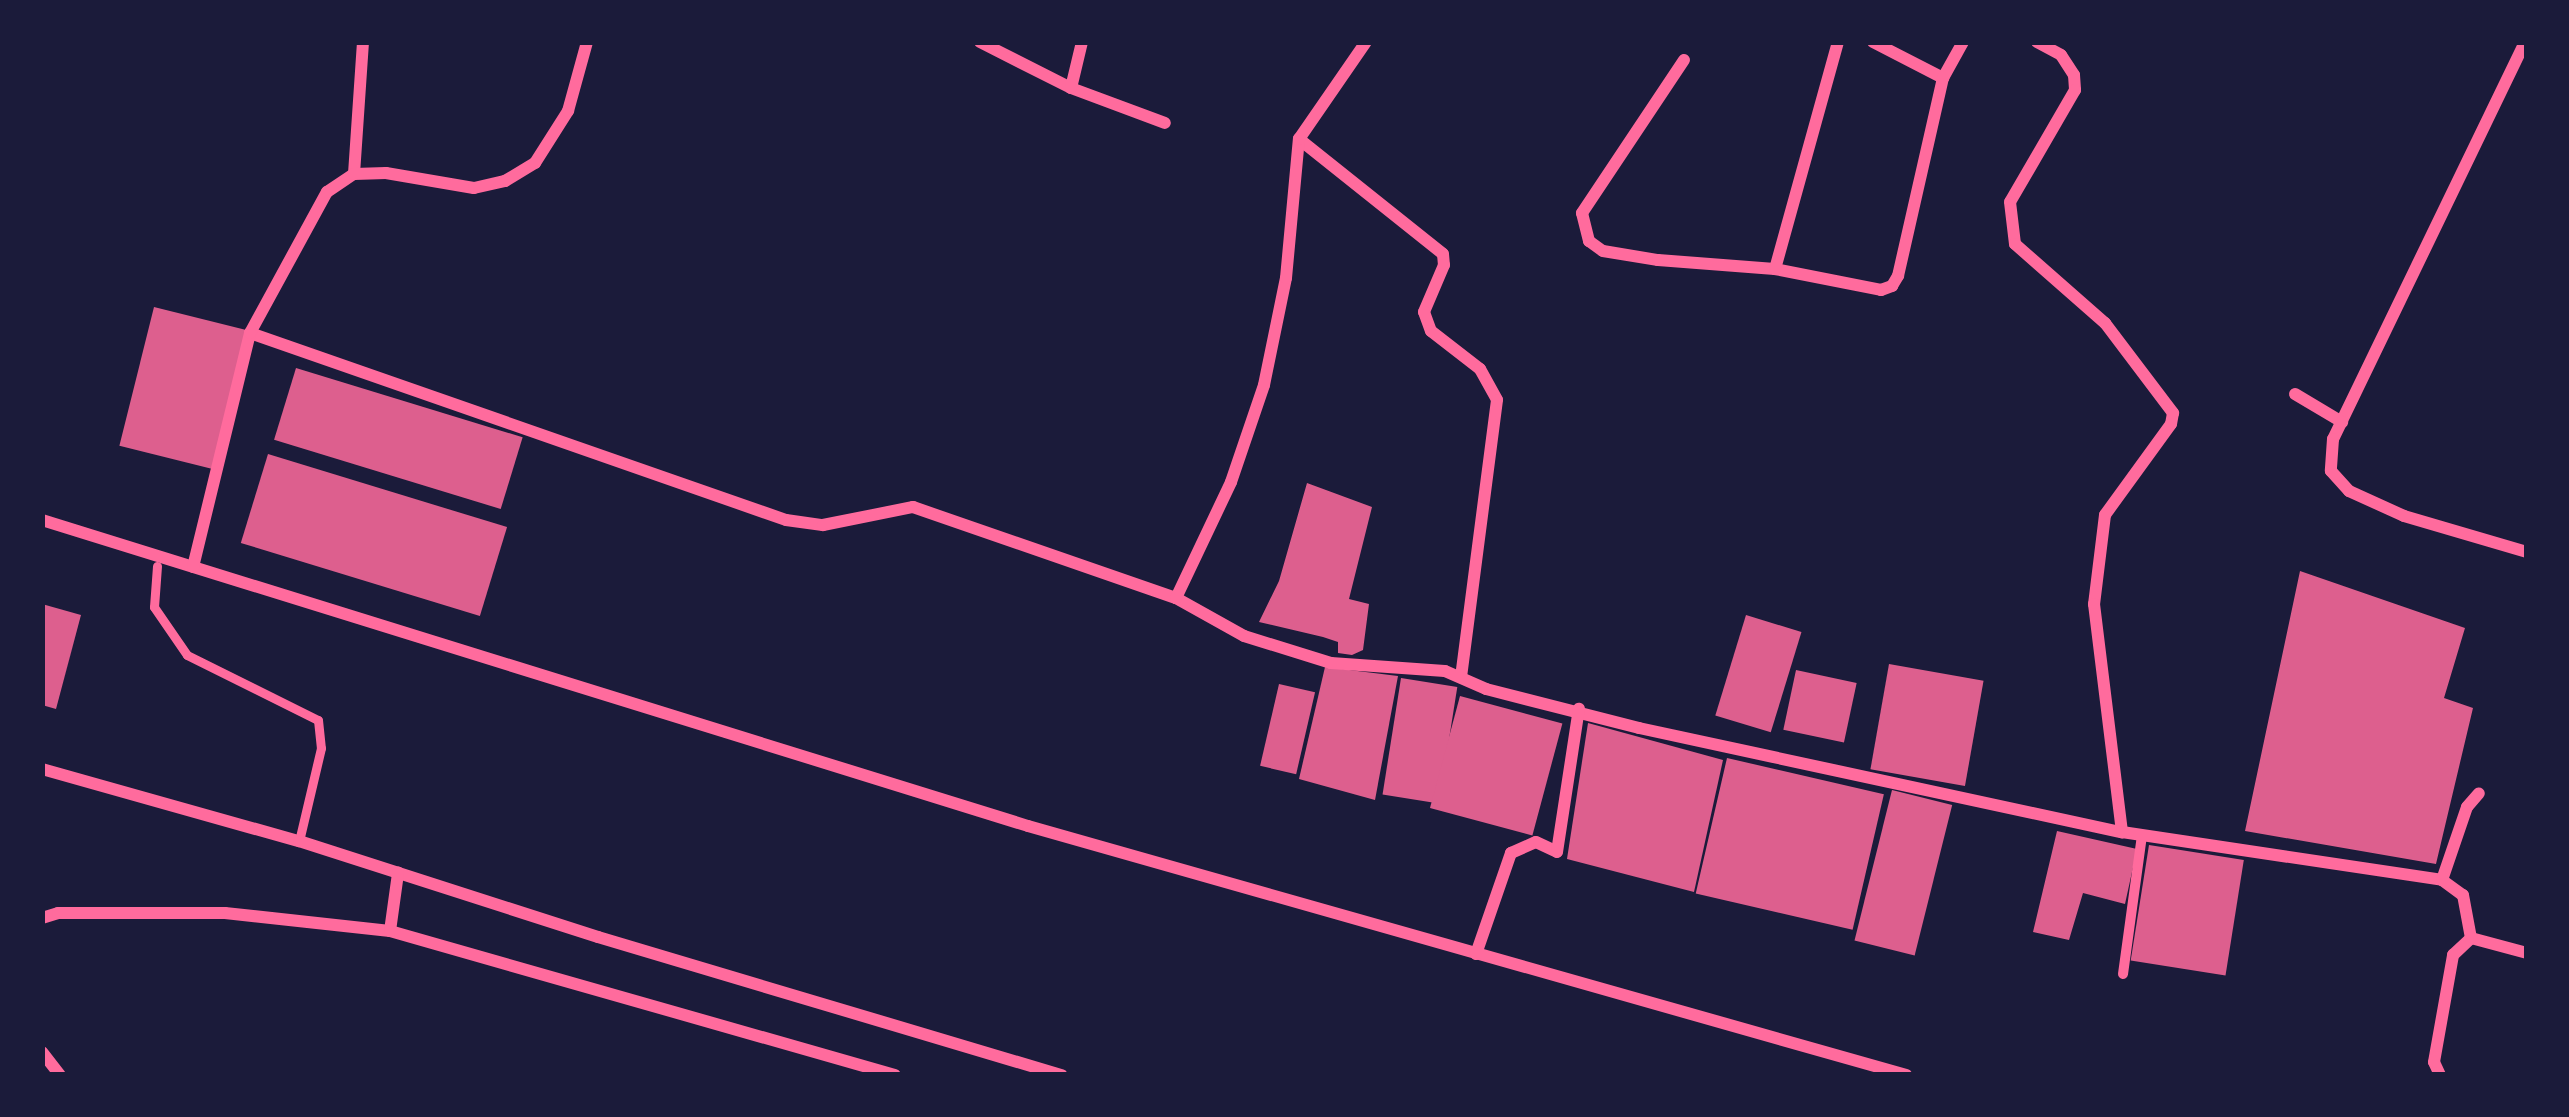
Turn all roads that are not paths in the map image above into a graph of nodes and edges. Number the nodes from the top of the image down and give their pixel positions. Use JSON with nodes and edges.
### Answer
{"nodes":[{"id":1,"x":363,"y":42,"type":"edge"},
{"id":2,"x":587,"y":42,"type":"edge"},
{"id":3,"x":980,"y":42,"type":"edge"},
{"id":4,"x":1082,"y":42,"type":"edge"},
{"id":5,"x":1366,"y":42,"type":"edge"},
{"id":6,"x":1838,"y":42,"type":"edge"},
{"id":7,"x":1874,"y":42,"type":"edge"},
{"id":8,"x":1964,"y":42,"type":"edge"},
{"id":9,"x":2037,"y":42,"type":"edge"},
{"id":10,"x":2525,"y":42,"type":"edge"},
{"id":11,"x":1684,"y":60,"type":"dead end"},
{"id":12,"x":1943,"y":78,"type":"junction"},
{"id":13,"x":1071,"y":88,"type":"junction"},
{"id":14,"x":1165,"y":123,"type":"dead end"},
{"id":15,"x":1299,"y":139,"type":"junction"},
{"id":16,"x":354,"y":174,"type":"junction"},
{"id":17,"x":1775,"y":269,"type":"junction"},
{"id":18,"x":250,"y":332,"type":"junction"},
{"id":19,"x":2295,"y":394,"type":"dead end"},
{"id":20,"x":2342,"y":422,"type":"junction"},
{"id":21,"x":42,"y":520,"type":"edge"},
{"id":22,"x":2527,"y":552,"type":"edge"},
{"id":23,"x":157,"y":566,"type":"dead end"},
{"id":24,"x":194,"y":567,"type":"junction"},
{"id":25,"x":1176,"y":598,"type":"junction"},
{"id":26,"x":1461,"y":676,"type":"junction"},
{"id":27,"x":1579,"y":710,"type":"junction"},
{"id":28,"x":42,"y":769,"type":"edge"},
{"id":29,"x":2479,"y":793,"type":"dead end"},
{"id":30,"x":2122,"y":832,"type":"junction"},
{"id":31,"x":2142,"y":835,"type":"junction"},
{"id":32,"x":299,"y":841,"type":"junction"},
{"id":33,"x":398,"y":874,"type":"junction"},
{"id":34,"x":2443,"y":880,"type":"junction"},
{"id":35,"x":42,"y":918,"type":"edge"},
{"id":36,"x":390,"y":931,"type":"junction"},
{"id":37,"x":2471,"y":938,"type":"junction"},
{"id":38,"x":2527,"y":953,"type":"edge"},
{"id":39,"x":1476,"y":954,"type":"junction"},
{"id":40,"x":2122,"y":974,"type":"dead end"},
{"id":41,"x":42,"y":1052,"type":"edge"},
{"id":42,"x":61,"y":1075,"type":"edge"},
{"id":43,"x":895,"y":1075,"type":"edge"},
{"id":44,"x":1062,"y":1075,"type":"edge"},
{"id":45,"x":1906,"y":1075,"type":"edge"},
{"id":46,"x":2440,"y":1075,"type":"edge"}],
"edges":[{"from":1,"to":16,"type":"street"},
{"from":2,"to":16,"type":"street"},
{"from":3,"to":13,"type":"street"},
{"from":4,"to":13,"type":"street"},
{"from":5,"to":15,"type":"street"},
{"from":6,"to":17,"type":"street"},
{"from":7,"to":12,"type":"street"},
{"from":8,"to":12,"type":"street"},
{"from":9,"to":30,"type":"street"},
{"from":10,"to":20,"type":"street"},
{"from":11,"to":17,"type":"street"},
{"from":12,"to":17,"type":"street"},
{"from":13,"to":14,"type":"street"},
{"from":15,"to":25,"type":"street"},
{"from":15,"to":26,"type":"street"},
{"from":16,"to":18,"type":"street"},
{"from":18,"to":24,"type":"street"},
{"from":18,"to":25,"type":"street"},
{"from":19,"to":20,"type":"street"},
{"from":20,"to":22,"type":"street"},
{"from":21,"to":24,"type":"street"},
{"from":23,"to":32,"type":"lane"},
{"from":24,"to":39,"type":"street"},
{"from":25,"to":26,"type":"street"},
{"from":26,"to":27,"type":"street"},
{"from":27,"to":30,"type":"street"},
{"from":27,"to":39,"type":"street"},
{"from":28,"to":32,"type":"street"},
{"from":29,"to":34,"type":"street"},
{"from":30,"to":31,"type":"street"},
{"from":31,"to":34,"type":"street"},
{"from":31,"to":40,"type":"street"},
{"from":32,"to":33,"type":"street"},
{"from":33,"to":36,"type":"street"},
{"from":33,"to":44,"type":"street"},
{"from":34,"to":37,"type":"street"},
{"from":35,"to":36,"type":"street"},
{"from":36,"to":43,"type":"street"},
{"from":37,"to":38,"type":"street"},
{"from":37,"to":46,"type":"street"},
{"from":39,"to":45,"type":"street"},
{"from":41,"to":42,"type":"street"}]}
